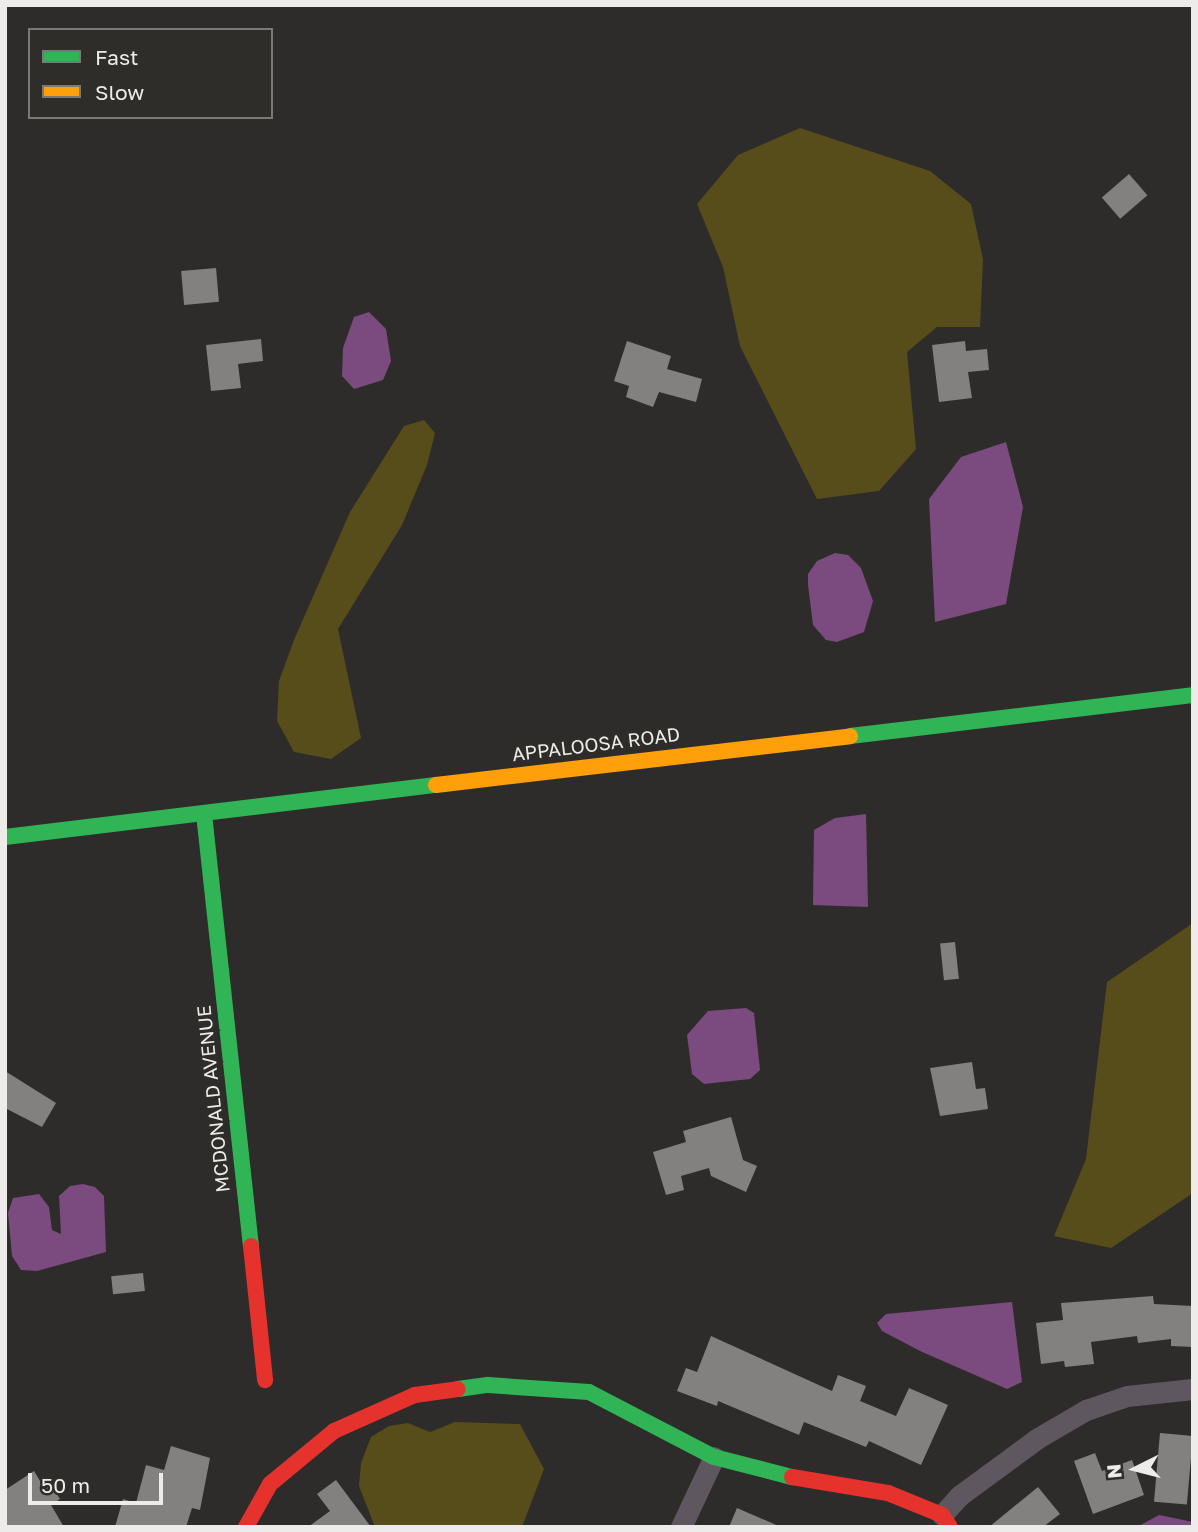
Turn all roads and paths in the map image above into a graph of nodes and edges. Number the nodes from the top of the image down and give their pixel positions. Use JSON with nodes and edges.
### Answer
{"nodes":[{"id":1,"x":1193,"y":695,"type":"edge"},
{"id":2,"x":204,"y":814,"type":"junction"},
{"id":3,"x":5,"y":837,"type":"edge"},
{"id":4,"x":265,"y":1380,"type":"dead end"},
{"id":5,"x":1193,"y":1389,"type":"edge"},
{"id":6,"x":714,"y":1457,"type":"junction"},
{"id":7,"x":946,"y":1521,"type":"edge"},
{"id":8,"x":246,"y":1527,"type":"edge"},
{"id":9,"x":681,"y":1527,"type":"edge"}],
"edges":[{"from":1,"to":2,"type":"street","name":"APPALOOSA ROAD"},
{"from":2,"to":3,"type":"street","name":"APPALOOSA ROAD"},
{"from":2,"to":4,"type":"street","name":"MCDONALD AVENUE"},
{"from":5,"to":7,"type":"street"},
{"from":6,"to":7,"type":"street"},
{"from":6,"to":8,"type":"street"},
{"from":6,"to":9,"type":"street"}]}
